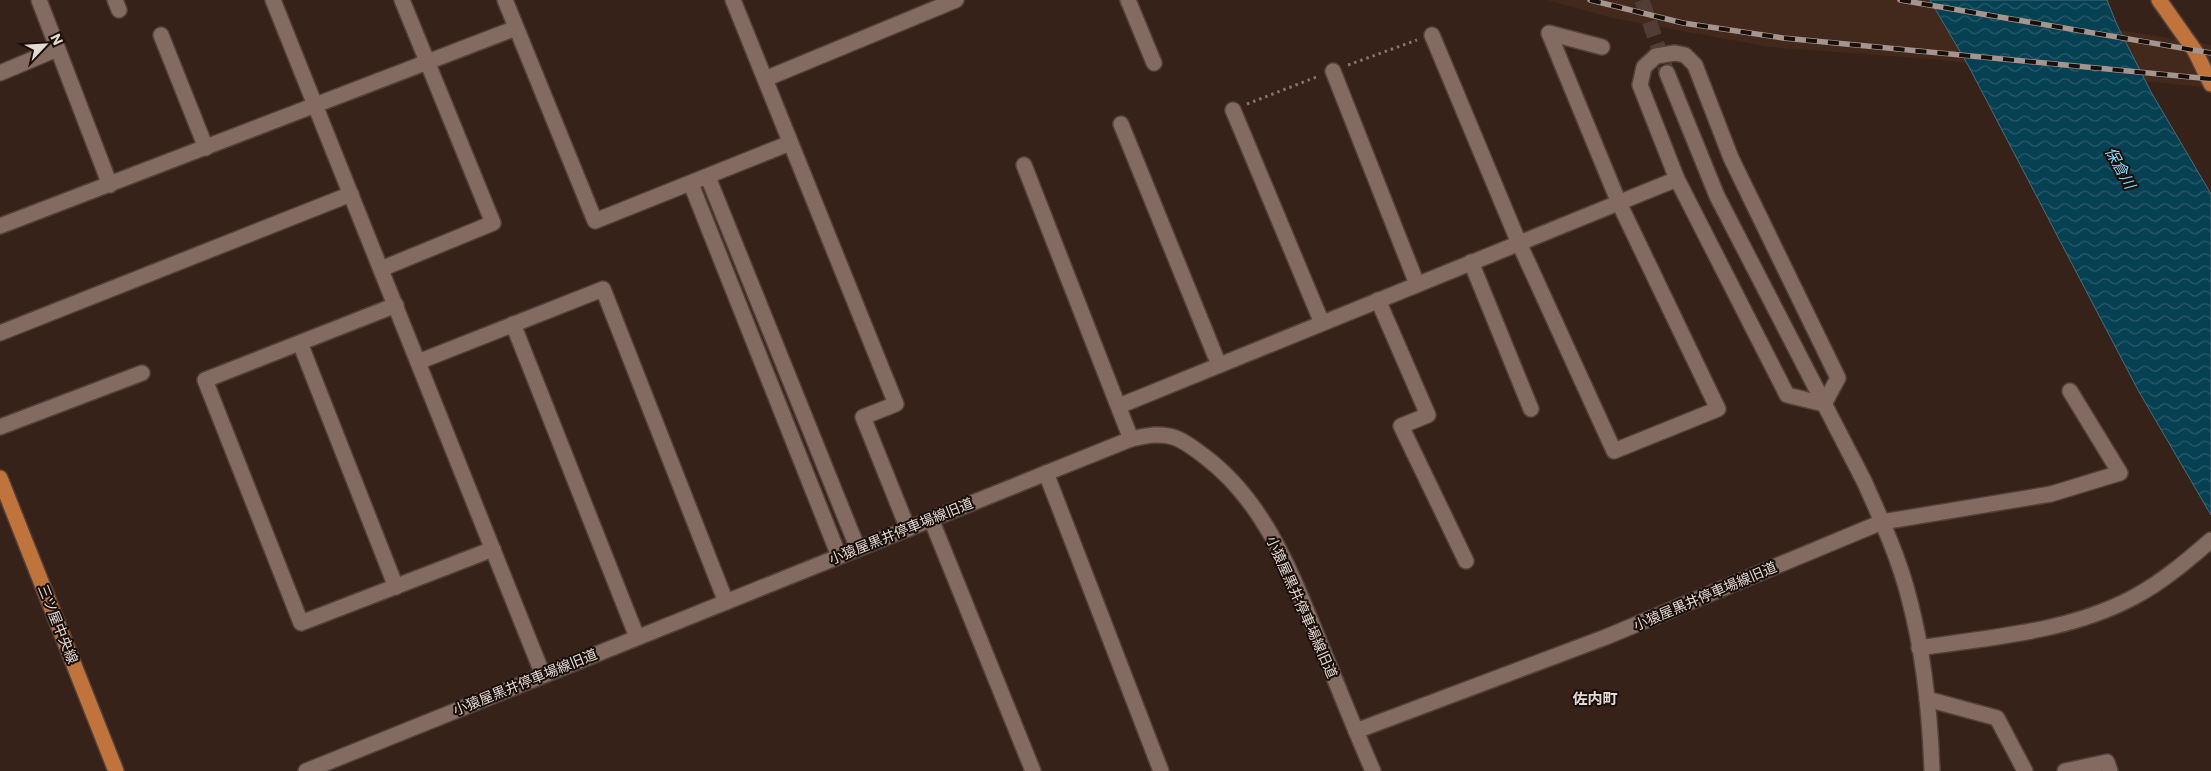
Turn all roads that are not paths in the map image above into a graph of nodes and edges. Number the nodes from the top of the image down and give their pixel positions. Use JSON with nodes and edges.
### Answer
{"nodes":[{"id":1,"x":39,"y":0,"type":"edge"},
{"id":2,"x":273,"y":0,"type":"edge"},
{"id":3,"x":402,"y":0,"type":"edge"},
{"id":4,"x":505,"y":0,"type":"edge"},
{"id":5,"x":733,"y":0,"type":"edge"},
{"id":6,"x":956,"y":0,"type":"edge"},
{"id":7,"x":1128,"y":0,"type":"edge"},
{"id":8,"x":2159,"y":0,"type":"edge"},
{"id":9,"x":516,"y":28,"type":"junction"},
{"id":10,"x":162,"y":35,"type":"dead end"},
{"id":11,"x":1432,"y":35,"type":"dead end"},
{"id":12,"x":1602,"y":47,"type":"dead end"},
{"id":13,"x":58,"y":49,"type":"junction"},
{"id":14,"x":427,"y":62,"type":"junction"},
{"id":15,"x":1154,"y":63,"type":"dead end"},
{"id":16,"x":1333,"y":71,"type":"dead end"},
{"id":17,"x":0,"y":73,"type":"edge"},
{"id":18,"x":1667,"y":73,"type":"tunnel mouth"},
{"id":19,"x":765,"y":78,"type":"junction"},
{"id":20,"x":2211,"y":84,"type":"edge"},
{"id":21,"x":316,"y":105,"type":"junction"},
{"id":22,"x":1233,"y":110,"type":"dead end"},
{"id":23,"x":1122,"y":124,"type":"dead end"},
{"id":24,"x":790,"y":142,"type":"junction"},
{"id":25,"x":206,"y":148,"type":"junction"},
{"id":26,"x":1024,"y":165,"type":"dead end"},
{"id":27,"x":708,"y":177,"type":"junction"},
{"id":28,"x":1677,"y":179,"type":"junction"},
{"id":29,"x":691,"y":184,"type":"junction"},
{"id":30,"x":110,"y":185,"type":"junction"},
{"id":31,"x":351,"y":194,"type":"junction"},
{"id":32,"x":1619,"y":203,"type":"junction"},
{"id":33,"x":0,"y":226,"type":"edge"},
{"id":34,"x":1519,"y":243,"type":"junction"},
{"id":35,"x":1471,"y":262,"type":"junction"},
{"id":36,"x":381,"y":269,"type":"junction"},
{"id":37,"x":1417,"y":284,"type":"junction"},
{"id":38,"x":1378,"y":300,"type":"junction"},
{"id":39,"x":396,"y":306,"type":"junction"},
{"id":40,"x":1322,"y":323,"type":"junction"},
{"id":41,"x":513,"y":324,"type":"junction"},
{"id":42,"x":0,"y":333,"type":"edge"},
{"id":43,"x":300,"y":343,"type":"junction"},
{"id":44,"x":418,"y":362,"type":"junction"},
{"id":45,"x":1219,"y":365,"type":"junction"},
{"id":46,"x":142,"y":373,"type":"dead end"},
{"id":47,"x":2070,"y":391,"type":"dead end"},
{"id":48,"x":1824,"y":404,"type":"junction"},
{"id":49,"x":1119,"y":406,"type":"junction"},
{"id":50,"x":1531,"y":409,"type":"dead end"},
{"id":51,"x":0,"y":427,"type":"edge"},
{"id":52,"x":1131,"y":439,"type":"junction"},
{"id":53,"x":1046,"y":473,"type":"junction"},
{"id":54,"x":0,"y":478,"type":"edge"},
{"id":55,"x":932,"y":519,"type":"junction"},
{"id":56,"x":1882,"y":522,"type":"junction"},
{"id":57,"x":908,"y":529,"type":"junction"},
{"id":58,"x":2206,"y":545,"type":"edge"},
{"id":59,"x":858,"y":548,"type":"junction"},
{"id":60,"x":493,"y":549,"type":"junction"},
{"id":61,"x":839,"y":556,"type":"junction"},
{"id":62,"x":1466,"y":561,"type":"dead end"},
{"id":63,"x":396,"y":586,"type":"junction"},
{"id":64,"x":726,"y":602,"type":"junction"},
{"id":65,"x":637,"y":637,"type":"junction"},
{"id":66,"x":1919,"y":648,"type":"junction"},
{"id":67,"x":543,"y":675,"type":"junction"},
{"id":68,"x":1927,"y":698,"type":"junction"},
{"id":69,"x":1356,"y":731,"type":"junction"},
{"id":70,"x":116,"y":771,"type":"edge"},
{"id":71,"x":306,"y":771,"type":"edge"},
{"id":72,"x":1033,"y":771,"type":"edge"},
{"id":73,"x":1161,"y":771,"type":"edge"},
{"id":74,"x":1373,"y":771,"type":"edge"},
{"id":75,"x":1932,"y":771,"type":"edge"},
{"id":76,"x":2025,"y":771,"type":"edge"},
{"id":77,"x":2065,"y":771,"type":"edge"},
{"id":78,"x":2110,"y":771,"type":"edge"}],
"edges":[{"from":1,"to":13,"type":"street"},
{"from":2,"to":21,"type":"street"},
{"from":3,"to":14,"type":"street"},
{"from":4,"to":9,"type":"street"},
{"from":5,"to":19,"type":"street"},
{"from":6,"to":19,"type":"street"},
{"from":7,"to":15,"type":"street"},
{"from":8,"to":20,"type":"main road"},
{"from":9,"to":14,"type":"street"},
{"from":9,"to":29,"type":"street"},
{"from":10,"to":25,"type":"street"},
{"from":11,"to":34,"type":"street"},
{"from":12,"to":32,"type":"street"},
{"from":13,"to":17,"type":"street"},
{"from":13,"to":30,"type":"street"},
{"from":14,"to":21,"type":"street"},
{"from":14,"to":36,"type":"street"},
{"from":16,"to":37,"type":"street"},
{"from":18,"to":48,"type":"street"},
{"from":19,"to":24,"type":"street"},
{"from":21,"to":25,"type":"street"},
{"from":21,"to":31,"type":"street"},
{"from":22,"to":40,"type":"street"},
{"from":23,"to":45,"type":"street"},
{"from":24,"to":27,"type":"street"},
{"from":24,"to":57,"type":"street"},
{"from":25,"to":30,"type":"street"},
{"from":26,"to":49,"type":"street"},
{"from":27,"to":29,"type":"street"},
{"from":27,"to":59,"type":"street"},
{"from":28,"to":32,"type":"street"},
{"from":28,"to":48,"type":"street"},
{"from":28,"to":48,"type":"street"},
{"from":29,"to":61,"type":"street"},
{"from":30,"to":33,"type":"street"},
{"from":31,"to":36,"type":"street"},
{"from":31,"to":42,"type":"street"},
{"from":32,"to":34,"type":"street"},
{"from":32,"to":34,"type":"street"},
{"from":34,"to":35,"type":"street"},
{"from":35,"to":37,"type":"street"},
{"from":35,"to":50,"type":"street"},
{"from":36,"to":39,"type":"street"},
{"from":37,"to":38,"type":"street"},
{"from":38,"to":40,"type":"street"},
{"from":38,"to":62,"type":"street"},
{"from":39,"to":43,"type":"street"},
{"from":39,"to":44,"type":"street"},
{"from":40,"to":45,"type":"street"},
{"from":41,"to":44,"type":"street"},
{"from":41,"to":64,"type":"street"},
{"from":41,"to":65,"type":"street"},
{"from":43,"to":63,"type":"street"},
{"from":43,"to":63,"type":"street"},
{"from":44,"to":60,"type":"street"},
{"from":45,"to":49,"type":"street"},
{"from":46,"to":51,"type":"street"},
{"from":47,"to":56,"type":"street","name":"小猿屋黒井停車場線旧道"},
{"from":48,"to":56,"type":"street"},
{"from":49,"to":52,"type":"street"},
{"from":52,"to":53,"type":"street","name":"小猿屋黒井停車場線旧道"},
{"from":52,"to":69,"type":"street","name":"小猿屋黒井停車場線旧道"},
{"from":53,"to":55,"type":"street","name":"小猿屋黒井停車場線旧道"},
{"from":53,"to":73,"type":"street"},
{"from":54,"to":70,"type":"main road","name":"三ツ屋中央線"},
{"from":55,"to":57,"type":"street","name":"小猿屋黒井停車場線旧道"},
{"from":55,"to":72,"type":"street"},
{"from":56,"to":66,"type":"street"},
{"from":56,"to":69,"type":"street","name":"小猿屋黒井停車場線旧道"},
{"from":57,"to":59,"type":"street","name":"小猿屋黒井停車場線旧道"},
{"from":58,"to":66,"type":"street"},
{"from":59,"to":61,"type":"street","name":"小猿屋黒井停車場線旧道"},
{"from":60,"to":63,"type":"street"},
{"from":60,"to":67,"type":"street"},
{"from":61,"to":64,"type":"street","name":"小猿屋黒井停車場線旧道"},
{"from":64,"to":65,"type":"street","name":"小猿屋黒井停車場線旧道"},
{"from":65,"to":67,"type":"street","name":"小猿屋黒井停車場線旧道"},
{"from":66,"to":68,"type":"street"},
{"from":67,"to":71,"type":"street","name":"小猿屋黒井停車場線旧道"},
{"from":68,"to":75,"type":"street"},
{"from":68,"to":76,"type":"street"},
{"from":69,"to":74,"type":"street"},
{"from":77,"to":78,"type":"street"}]}
